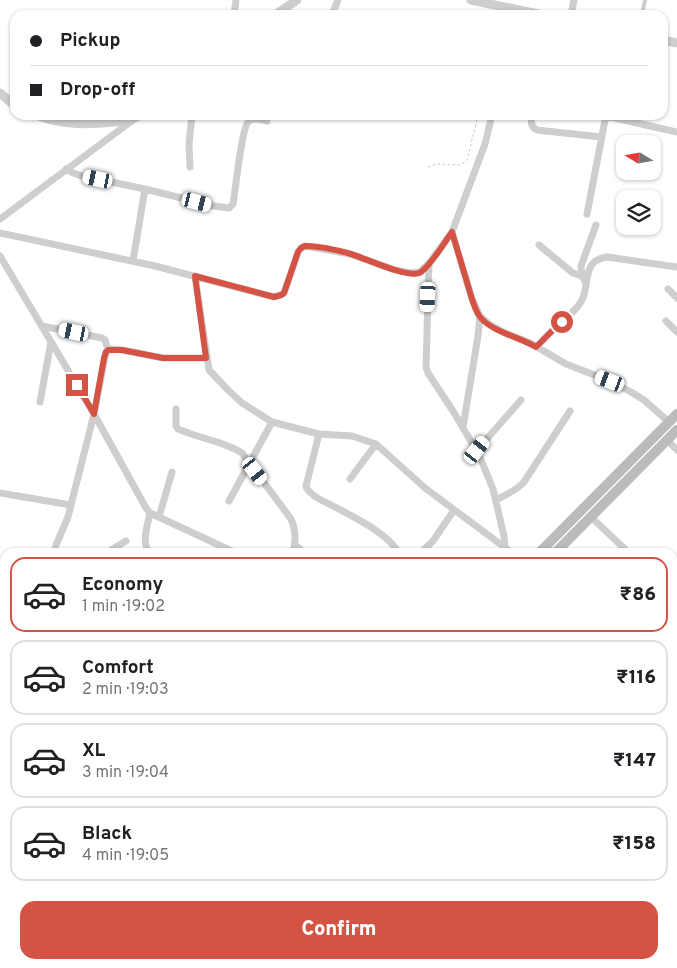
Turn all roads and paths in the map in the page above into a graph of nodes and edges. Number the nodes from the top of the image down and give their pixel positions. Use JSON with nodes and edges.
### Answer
{"nodes":[{"id":1,"x":296,"y":0,"type":"edge"},
{"id":2,"x":471,"y":0,"type":"edge"},
{"id":3,"x":282,"y":10,"type":"edge"},
{"id":4,"x":510,"y":10,"type":"edge"},
{"id":5,"x":0,"y":93,"type":"edge"},
{"id":6,"x":10,"y":102,"type":"edge"},
{"id":7,"x":52,"y":120,"type":"edge"},
{"id":8,"x":113,"y":120,"type":"edge"},
{"id":9,"x":133,"y":120,"type":"edge"},
{"id":10,"x":191,"y":120,"type":"edge"},
{"id":11,"x":251,"y":120,"type":"edge"},
{"id":12,"x":260,"y":120,"type":"edge"},
{"id":13,"x":477,"y":120,"type":"edge"},
{"id":14,"x":491,"y":120,"type":"edge"},
{"id":15,"x":532,"y":120,"type":"edge"},
{"id":16,"x":605,"y":120,"type":"edge"},
{"id":17,"x":627,"y":120,"type":"edge"},
{"id":18,"x":266,"y":121,"type":"dead end"},
{"id":19,"x":677,"y":132,"type":"edge"},
{"id":20,"x":601,"y":137,"type":"junction"},
{"id":21,"x":190,"y":167,"type":"dead end"},
{"id":22,"x":428,"y":167,"type":"dead end"},
{"id":23,"x":66,"y":169,"type":"junction"},
{"id":24,"x":145,"y":189,"type":"junction"},
{"id":25,"x":587,"y":214,"type":"dead end"},
{"id":26,"x":0,"y":219,"type":"edge"},
{"id":27,"x":596,"y":225,"type":"dead end"},
{"id":28,"x":452,"y":232,"type":"junction"},
{"id":29,"x":0,"y":233,"type":"edge"},
{"id":30,"x":539,"y":246,"type":"dead end"},
{"id":31,"x":0,"y":256,"type":"edge"},
{"id":32,"x":133,"y":261,"type":"junction"},
{"id":33,"x":429,"y":263,"type":"junction"},
{"id":34,"x":677,"y":267,"type":"edge"},
{"id":35,"x":195,"y":276,"type":"junction"},
{"id":36,"x":582,"y":276,"type":"junction"},
{"id":37,"x":586,"y":284,"type":"junction"},
{"id":38,"x":668,"y":289,"type":"dead end"},
{"id":39,"x":677,"y":298,"type":"edge"},
{"id":40,"x":480,"y":316,"type":"junction"},
{"id":41,"x":666,"y":321,"type":"dead end"},
{"id":42,"x":42,"y":326,"type":"junction"},
{"id":43,"x":677,"y":332,"type":"edge"},
{"id":44,"x":51,"y":342,"type":"junction"},
{"id":45,"x":536,"y":347,"type":"junction"},
{"id":46,"x":108,"y":350,"type":"junction"},
{"id":47,"x":206,"y":358,"type":"junction"},
{"id":48,"x":521,"y":400,"type":"dead end"},
{"id":49,"x":40,"y":402,"type":"dead end"},
{"id":50,"x":176,"y":409,"type":"dead end"},
{"id":51,"x":570,"y":411,"type":"dead end"},
{"id":52,"x":94,"y":414,"type":"junction"},
{"id":53,"x":677,"y":414,"type":"edge"},
{"id":54,"x":272,"y":422,"type":"junction"},
{"id":55,"x":669,"y":422,"type":"junction"},
{"id":56,"x":464,"y":427,"type":"junction"},
{"id":57,"x":677,"y":430,"type":"edge"},
{"id":58,"x":319,"y":434,"type":"junction"},
{"id":59,"x":667,"y":440,"type":"junction"},
{"id":60,"x":376,"y":444,"type":"junction"},
{"id":61,"x":477,"y":450,"type":"junction"},
{"id":62,"x":677,"y":450,"type":"edge"},
{"id":63,"x":250,"y":463,"type":"junction"},
{"id":64,"x":172,"y":472,"type":"dead end"},
{"id":65,"x":350,"y":479,"type":"dead end"},
{"id":66,"x":0,"y":493,"type":"edge"},
{"id":67,"x":496,"y":500,"type":"junction"},
{"id":68,"x":229,"y":501,"type":"dead end"},
{"id":69,"x":71,"y":505,"type":"junction"},
{"id":70,"x":454,"y":510,"type":"junction"},
{"id":71,"x":150,"y":513,"type":"junction"},
{"id":72,"x":159,"y":517,"type":"junction"},
{"id":73,"x":591,"y":517,"type":"junction"},
{"id":74,"x":126,"y":541,"type":"dead end"},
{"id":75,"x":295,"y":545,"type":"junction"},
{"id":76,"x":55,"y":548,"type":"edge"},
{"id":77,"x":115,"y":548,"type":"edge"},
{"id":78,"x":146,"y":548,"type":"edge"},
{"id":79,"x":225,"y":548,"type":"edge"},
{"id":80,"x":294,"y":548,"type":"edge"},
{"id":81,"x":299,"y":548,"type":"edge"},
{"id":82,"x":395,"y":548,"type":"edge"},
{"id":83,"x":426,"y":548,"type":"edge"},
{"id":84,"x":505,"y":548,"type":"edge"},
{"id":85,"x":507,"y":548,"type":"edge"},
{"id":86,"x":544,"y":548,"type":"edge"},
{"id":87,"x":560,"y":548,"type":"edge"},
{"id":88,"x":624,"y":548,"type":"edge"}],
"edges":[{"from":1,"to":3,"type":"street"},
{"from":2,"to":4,"type":"street"},
{"from":5,"to":6,"type":"street"},
{"from":7,"to":8,"type":"street"},
{"from":9,"to":23,"type":"street"},
{"from":10,"to":21,"type":"street"},
{"from":11,"to":24,"type":"street"},
{"from":12,"to":18,"type":"street"},
{"from":13,"to":22,"type":"path"},
{"from":14,"to":28,"type":"street"},
{"from":15,"to":20,"type":"street"},
{"from":16,"to":20,"type":"street"},
{"from":17,"to":19,"type":"street"},
{"from":20,"to":25,"type":"street"},
{"from":23,"to":24,"type":"street"},
{"from":23,"to":26,"type":"street"},
{"from":24,"to":32,"type":"street"},
{"from":27,"to":36,"type":"street"},
{"from":28,"to":33,"type":"street"},
{"from":28,"to":40,"type":"street"},
{"from":29,"to":32,"type":"street"},
{"from":30,"to":36,"type":"street"},
{"from":31,"to":42,"type":"street"},
{"from":32,"to":35,"type":"street"},
{"from":33,"to":35,"type":"street"},
{"from":33,"to":56,"type":"street"},
{"from":34,"to":37,"type":"street"},
{"from":35,"to":47,"type":"street"},
{"from":36,"to":37,"type":"street"},
{"from":37,"to":45,"type":"street"},
{"from":38,"to":39,"type":"street"},
{"from":40,"to":45,"type":"street"},
{"from":40,"to":56,"type":"street"},
{"from":41,"to":43,"type":"street"},
{"from":42,"to":44,"type":"street"},
{"from":42,"to":46,"type":"street"},
{"from":44,"to":49,"type":"street"},
{"from":44,"to":52,"type":"street"},
{"from":45,"to":55,"type":"street"},
{"from":46,"to":47,"type":"street"},
{"from":46,"to":52,"type":"street"},
{"from":47,"to":54,"type":"street"},
{"from":48,"to":61,"type":"street"},
{"from":50,"to":63,"type":"street"},
{"from":51,"to":67,"type":"street"},
{"from":52,"to":69,"type":"street"},
{"from":52,"to":71,"type":"street"},
{"from":53,"to":55,"type":"main road"},
{"from":54,"to":58,"type":"street"},
{"from":54,"to":63,"type":"street"},
{"from":55,"to":86,"type":"main road"},
{"from":56,"to":61,"type":"street"},
{"from":57,"to":59,"type":"main road"},
{"from":58,"to":60,"type":"street"},
{"from":58,"to":82,"type":"street"},
{"from":59,"to":62,"type":"street"},
{"from":59,"to":73,"type":"main road"},
{"from":60,"to":65,"type":"street"},
{"from":60,"to":70,"type":"street"},
{"from":61,"to":67,"type":"street"},
{"from":63,"to":68,"type":"street"},
{"from":63,"to":75,"type":"street"},
{"from":64,"to":72,"type":"street"},
{"from":66,"to":69,"type":"street"},
{"from":67,"to":85,"type":"street"},
{"from":69,"to":76,"type":"street"},
{"from":70,"to":83,"type":"street"},
{"from":70,"to":84,"type":"street"},
{"from":71,"to":72,"type":"street"},
{"from":71,"to":78,"type":"street"},
{"from":72,"to":79,"type":"street"},
{"from":73,"to":87,"type":"main road"},
{"from":73,"to":88,"type":"street"},
{"from":74,"to":77,"type":"street"},
{"from":75,"to":80,"type":"street"},
{"from":75,"to":81,"type":"street"}]}
